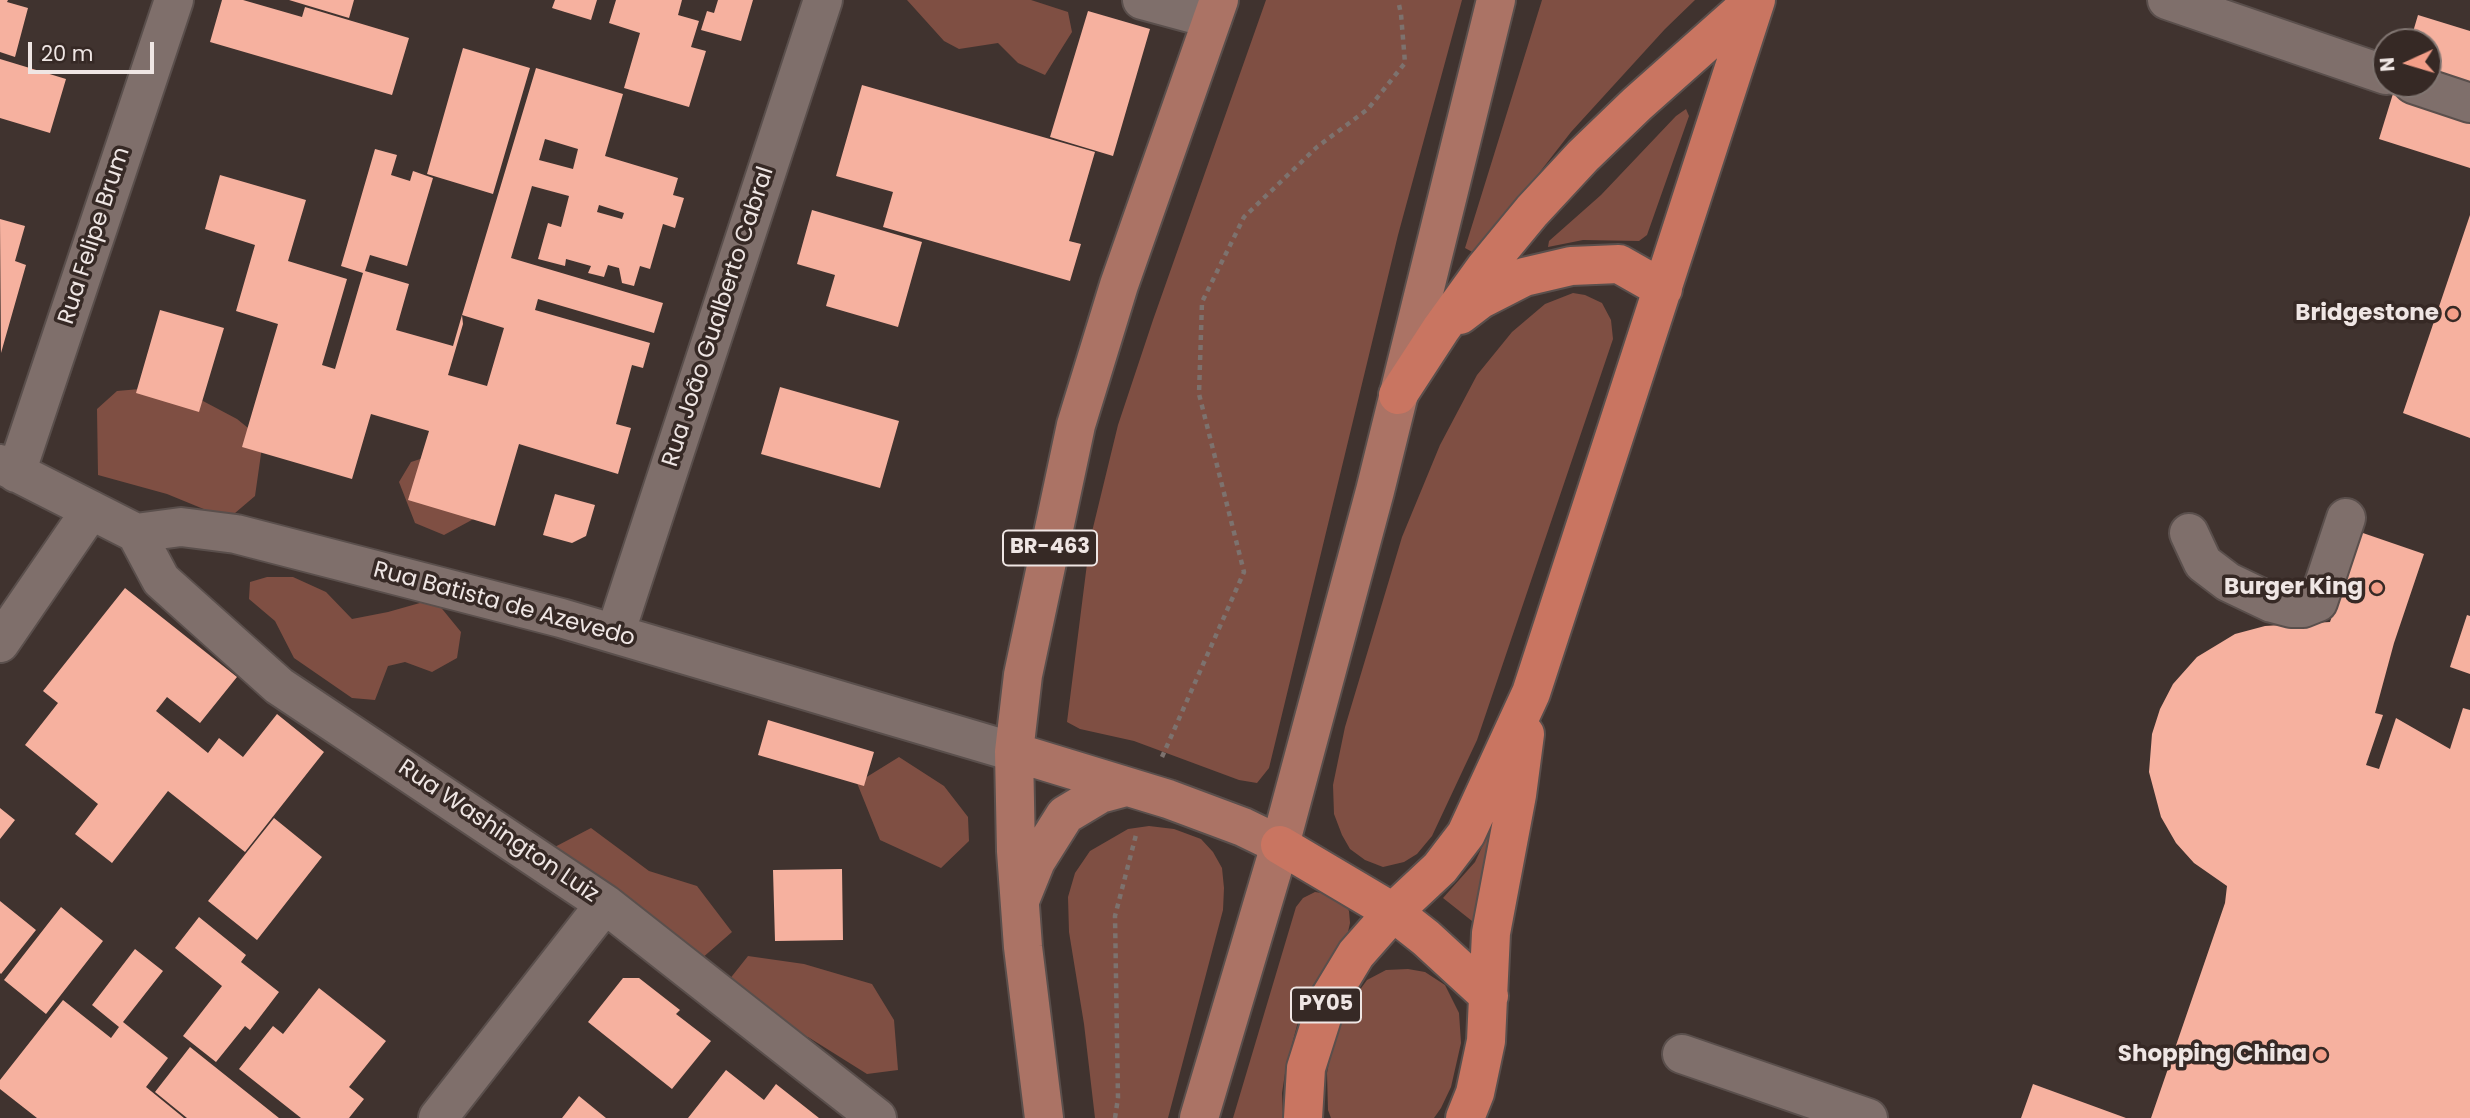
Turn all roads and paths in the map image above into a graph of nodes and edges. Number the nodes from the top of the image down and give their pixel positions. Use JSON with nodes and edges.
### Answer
{"nodes":[{"id":1,"x":174,"y":0,"type":"edge"},
{"id":2,"x":823,"y":0,"type":"edge"},
{"id":3,"x":1142,"y":0,"type":"edge"},
{"id":4,"x":1398,"y":0,"type":"edge"},
{"id":5,"x":1496,"y":0,"type":"edge"},
{"id":6,"x":1755,"y":0,"type":"edge"},
{"id":7,"x":2167,"y":0,"type":"edge"},
{"id":8,"x":1215,"y":9,"type":"edge"},
{"id":9,"x":2372,"y":70,"type":"edge"},
{"id":10,"x":2442,"y":94,"type":"edge"},
{"id":11,"x":2470,"y":103,"type":"edge"},
{"id":12,"x":1663,"y":289,"type":"junction"},
{"id":13,"x":1441,"y":329,"type":"junction"},
{"id":14,"x":1398,"y":395,"type":"junction"},
{"id":15,"x":8,"y":468,"type":"edge"},
{"id":16,"x":91,"y":510,"type":"junction"},
{"id":17,"x":2346,"y":518,"type":"dead end"},
{"id":18,"x":136,"y":533,"type":"junction"},
{"id":19,"x":2189,"y":533,"type":"dead end"},
{"id":20,"x":615,"y":634,"type":"junction"},
{"id":21,"x":0,"y":643,"type":"edge"},
{"id":22,"x":1531,"y":693,"type":"junction"},
{"id":23,"x":1014,"y":752,"type":"junction"},
{"id":24,"x":1137,"y":789,"type":"junction"},
{"id":25,"x":1280,"y":845,"type":"junction"},
{"id":26,"x":1020,"y":900,"type":"junction"},
{"id":27,"x":605,"y":904,"type":"junction"},
{"id":28,"x":1393,"y":912,"type":"junction"},
{"id":29,"x":1489,"y":996,"type":"junction"},
{"id":30,"x":1682,"y":1054,"type":"dead end"},
{"id":31,"x":439,"y":1118,"type":"edge"},
{"id":32,"x":877,"y":1118,"type":"edge"},
{"id":33,"x":1044,"y":1118,"type":"edge"},
{"id":34,"x":1115,"y":1118,"type":"edge"},
{"id":35,"x":1199,"y":1118,"type":"edge"},
{"id":36,"x":1303,"y":1118,"type":"edge"},
{"id":37,"x":1465,"y":1118,"type":"edge"},
{"id":38,"x":1868,"y":1118,"type":"edge"}],
"edges":[{"from":1,"to":15,"type":"street","name":"Rua Felipe Brum"},
{"from":2,"to":20,"type":"street","name":"Rua João Gualberto Cabral"},
{"from":3,"to":8,"type":"street"},
{"from":4,"to":24,"type":"path"},
{"from":5,"to":14,"type":"main road"},
{"from":6,"to":12,"type":"highway"},
{"from":6,"to":13,"type":"highway"},
{"from":7,"to":9,"type":"street"},
{"from":8,"to":23,"type":"main road","number":"BR-463"},
{"from":10,"to":11,"type":"street"},
{"from":12,"to":13,"type":"highway"},
{"from":12,"to":22,"type":"highway"},
{"from":13,"to":14,"type":"highway"},
{"from":14,"to":25,"type":"main road"},
{"from":15,"to":16,"type":"street"},
{"from":16,"to":18,"type":"street"},
{"from":16,"to":21,"type":"street"},
{"from":17,"to":19,"type":"street"},
{"from":18,"to":20,"type":"street","name":"Rua Batista de Azevedo"},
{"from":18,"to":27,"type":"street","name":"Rua Washington Luiz"},
{"from":20,"to":23,"type":"street","name":"Rua Batista de Azevedo"},
{"from":22,"to":28,"type":"highway"},
{"from":22,"to":29,"type":"highway"},
{"from":23,"to":24,"type":"main road"},
{"from":23,"to":26,"type":"main road","number":"BR-463"},
{"from":24,"to":25,"type":"main road"},
{"from":24,"to":26,"type":"main road"},
{"from":24,"to":34,"type":"path"},
{"from":25,"to":28,"type":"highway"},
{"from":25,"to":35,"type":"main road"},
{"from":26,"to":33,"type":"main road","number":"BR-463"},
{"from":27,"to":31,"type":"street"},
{"from":27,"to":32,"type":"street","name":"Rua Washington Luiz"},
{"from":28,"to":29,"type":"highway"},
{"from":28,"to":36,"type":"highway","number":"PY05"},
{"from":29,"to":37,"type":"highway"},
{"from":30,"to":38,"type":"street"}]}
